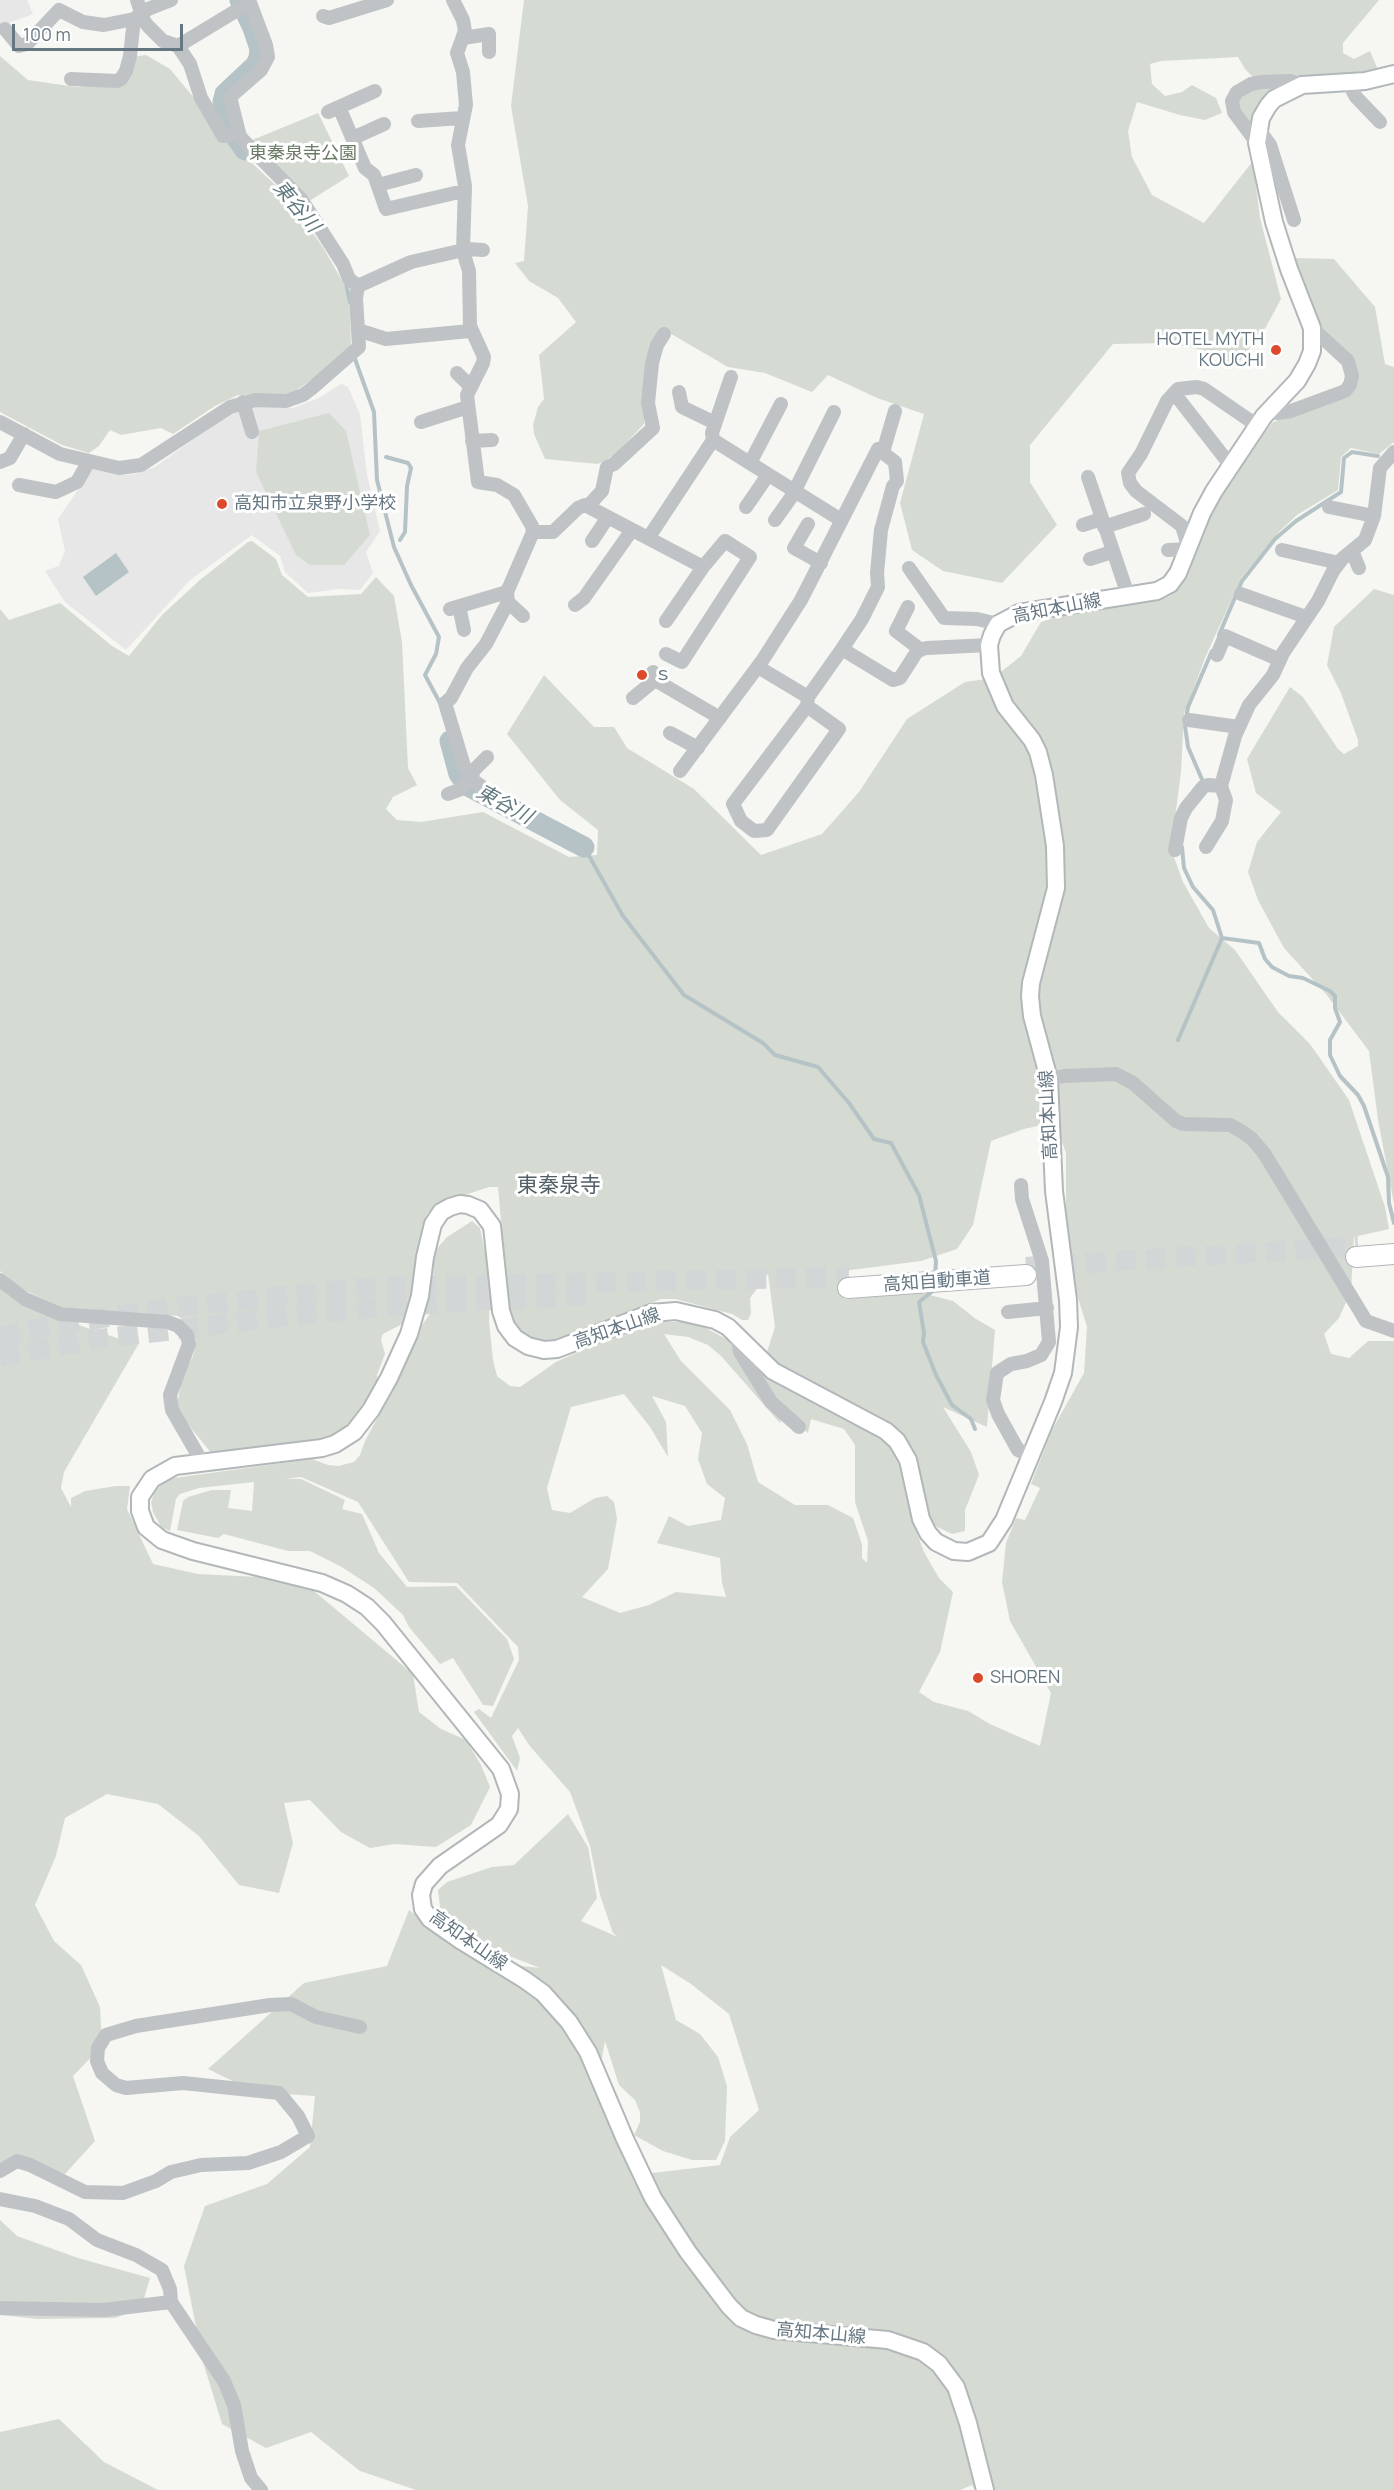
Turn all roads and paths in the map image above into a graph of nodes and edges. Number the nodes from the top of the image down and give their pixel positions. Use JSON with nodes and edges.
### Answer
{"nodes":[{"id":1,"x":137,"y":0,"type":"edge"},
{"id":2,"x":171,"y":0,"type":"edge"},
{"id":3,"x":387,"y":0,"type":"edge"},
{"id":4,"x":453,"y":0,"type":"edge"},
{"id":5,"x":244,"y":4,"type":"edge"},
{"id":6,"x":137,"y":17,"type":"junction"},
{"id":7,"x":326,"y":19,"type":"dead end"},
{"id":8,"x":5,"y":29,"type":"dead end"},
{"id":9,"x":463,"y":38,"type":"junction"},
{"id":10,"x":178,"y":45,"type":"junction"},
{"id":11,"x":489,"y":52,"type":"dead end"},
{"id":12,"x":1394,"y":74,"type":"edge"},
{"id":13,"x":71,"y":79,"type":"dead end"},
{"id":14,"x":1348,"y":82,"type":"junction"},
{"id":15,"x":1302,"y":85,"type":"junction"},
{"id":16,"x":375,"y":91,"type":"dead end"},
{"id":17,"x":462,"y":118,"type":"junction"},
{"id":18,"x":418,"y":121,"type":"dead end"},
{"id":19,"x":1380,"y":122,"type":"dead end"},
{"id":20,"x":384,"y":124,"type":"dead end"},
{"id":21,"x":233,"y":134,"type":"junction"},
{"id":22,"x":1258,"y":136,"type":"junction"},
{"id":23,"x":353,"y":138,"type":"junction"},
{"id":24,"x":416,"y":175,"type":"dead end"},
{"id":25,"x":378,"y":185,"type":"junction"},
{"id":26,"x":465,"y":193,"type":"junction"},
{"id":27,"x":1294,"y":220,"type":"dead end"},
{"id":28,"x":483,"y":250,"type":"dead end"},
{"id":29,"x":463,"y":251,"type":"junction"},
{"id":30,"x":358,"y":286,"type":"junction"},
{"id":31,"x":1312,"y":328,"type":"junction"},
{"id":32,"x":358,"y":330,"type":"junction"},
{"id":33,"x":470,"y":331,"type":"junction"},
{"id":34,"x":664,"y":334,"type":"dead end"},
{"id":35,"x":457,"y":373,"type":"dead end"},
{"id":36,"x":731,"y":377,"type":"dead end"},
{"id":37,"x":470,"y":386,"type":"junction"},
{"id":38,"x":679,"y":392,"type":"dead end"},
{"id":39,"x":1174,"y":393,"type":"junction"},
{"id":40,"x":243,"y":402,"type":"junction"},
{"id":41,"x":781,"y":404,"type":"dead end"},
{"id":42,"x":468,"y":407,"type":"junction"},
{"id":43,"x":1271,"y":409,"type":"junction"},
{"id":44,"x":834,"y":411,"type":"dead end"},
{"id":45,"x":894,"y":411,"type":"dead end"},
{"id":46,"x":0,"y":422,"type":"edge"},
{"id":47,"x":421,"y":422,"type":"dead end"},
{"id":48,"x":715,"y":423,"type":"junction"},
{"id":49,"x":1261,"y":423,"type":"junction"},
{"id":50,"x":252,"y":432,"type":"dead end"},
{"id":51,"x":24,"y":434,"type":"junction"},
{"id":52,"x":492,"y":440,"type":"dead end"},
{"id":53,"x":713,"y":440,"type":"junction"},
{"id":54,"x":472,"y":441,"type":"junction"},
{"id":55,"x":883,"y":452,"type":"junction"},
{"id":56,"x":1392,"y":456,"type":"edge"},
{"id":57,"x":89,"y":461,"type":"junction"},
{"id":58,"x":0,"y":462,"type":"edge"},
{"id":59,"x":750,"y":463,"type":"junction"},
{"id":60,"x":1231,"y":466,"type":"junction"},
{"id":61,"x":768,"y":475,"type":"junction"},
{"id":62,"x":1088,"y":477,"type":"dead end"},
{"id":63,"x":19,"y":484,"type":"dead end"},
{"id":64,"x":794,"y":490,"type":"junction"},
{"id":65,"x":588,"y":506,"type":"junction"},
{"id":66,"x":746,"y":507,"type":"dead end"},
{"id":67,"x":1329,"y":507,"type":"dead end"},
{"id":68,"x":1144,"y":514,"type":"dead end"},
{"id":69,"x":1374,"y":516,"type":"junction"},
{"id":70,"x":608,"y":517,"type":"junction"},
{"id":71,"x":775,"y":520,"type":"dead end"},
{"id":72,"x":841,"y":520,"type":"junction"},
{"id":73,"x":1103,"y":523,"type":"junction"},
{"id":74,"x":808,"y":524,"type":"dead end"},
{"id":75,"x":1083,"y":525,"type":"dead end"},
{"id":76,"x":632,"y":530,"type":"junction"},
{"id":77,"x":533,"y":532,"type":"junction"},
{"id":78,"x":649,"y":537,"type":"junction"},
{"id":79,"x":592,"y":541,"type":"dead end"},
{"id":80,"x":1189,"y":549,"type":"junction"},
{"id":81,"x":1168,"y":550,"type":"dead end"},
{"id":82,"x":1282,"y":550,"type":"dead end"},
{"id":83,"x":1352,"y":551,"type":"junction"},
{"id":84,"x":1112,"y":552,"type":"junction"},
{"id":85,"x":1090,"y":559,"type":"dead end"},
{"id":86,"x":820,"y":563,"type":"junction"},
{"id":87,"x":1339,"y":563,"type":"junction"},
{"id":88,"x":703,"y":567,"type":"junction"},
{"id":89,"x":909,"y":568,"type":"dead end"},
{"id":90,"x":1359,"y":568,"type":"dead end"},
{"id":91,"x":1241,"y":594,"type":"dead end"},
{"id":92,"x":1128,"y":595,"type":"junction"},
{"id":93,"x":508,"y":597,"type":"junction"},
{"id":94,"x":575,"y":605,"type":"dead end"},
{"id":95,"x":908,"y":607,"type":"dead end"},
{"id":96,"x":523,"y":616,"type":"dead end"},
{"id":97,"x":1306,"y":617,"type":"junction"},
{"id":98,"x":666,"y":621,"type":"dead end"},
{"id":99,"x":998,"y":624,"type":"junction"},
{"id":100,"x":464,"y":630,"type":"dead end"},
{"id":101,"x":989,"y":645,"type":"junction"},
{"id":102,"x":842,"y":649,"type":"junction"},
{"id":103,"x":921,"y":650,"type":"junction"},
{"id":104,"x":666,"y":654,"type":"dead end"},
{"id":105,"x":1217,"y":654,"type":"dead end"},
{"id":106,"x":1280,"y":660,"type":"junction"},
{"id":107,"x":758,"y":667,"type":"junction"},
{"id":108,"x":633,"y":698,"type":"dead end"},
{"id":109,"x":807,"y":702,"type":"junction"},
{"id":110,"x":720,"y":718,"type":"junction"},
{"id":111,"x":1189,"y":720,"type":"dead end"},
{"id":112,"x":1239,"y":727,"type":"junction"},
{"id":113,"x":670,"y":733,"type":"dead end"},
{"id":114,"x":698,"y":748,"type":"junction"},
{"id":115,"x":487,"y":757,"type":"dead end"},
{"id":116,"x":680,"y":771,"type":"dead end"},
{"id":117,"x":472,"y":784,"type":"junction"},
{"id":118,"x":1211,"y":786,"type":"junction"},
{"id":119,"x":448,"y":794,"type":"dead end"},
{"id":120,"x":1206,"y":847,"type":"dead end"},
{"id":121,"x":1175,"y":850,"type":"dead end"},
{"id":122,"x":1049,"y":1079,"type":"junction"},
{"id":123,"x":1021,"y":1185,"type":"dead end"},
{"id":124,"x":1394,"y":1243,"type":"edge"},
{"id":125,"x":1394,"y":1254,"type":"edge"},
{"id":126,"x":1021,"y":1271,"type":"tunnel mouth"},
{"id":127,"x":0,"y":1280,"type":"edge"},
{"id":128,"x":859,"y":1282,"type":"tunnel mouth"},
{"id":129,"x":1047,"y":1308,"type":"junction"},
{"id":130,"x":1008,"y":1312,"type":"dead end"},
{"id":131,"x":1394,"y":1332,"type":"edge"},
{"id":132,"x":737,"y":1335,"type":"junction"},
{"id":133,"x":799,"y":1427,"type":"dead end"},
{"id":134,"x":1030,"y":1455,"type":"junction"},
{"id":135,"x":202,"y":1462,"type":"junction"},
{"id":136,"x":360,"y":2027,"type":"dead end"},
{"id":137,"x":0,"y":2170,"type":"edge"},
{"id":138,"x":0,"y":2199,"type":"edge"},
{"id":139,"x":171,"y":2302,"type":"junction"},
{"id":140,"x":0,"y":2308,"type":"edge"},
{"id":141,"x":261,"y":2490,"type":"edge"},
{"id":142,"x":985,"y":2490,"type":"edge"}],
"edges":[{"from":1,"to":6,"type":"street"},
{"from":2,"to":6,"type":"street"},
{"from":3,"to":7,"type":"street"},
{"from":4,"to":9,"type":"street"},
{"from":5,"to":10,"type":"street"},
{"from":5,"to":21,"type":"street"},
{"from":6,"to":8,"type":"street"},
{"from":6,"to":10,"type":"street"},
{"from":6,"to":13,"type":"street"},
{"from":9,"to":11,"type":"street"},
{"from":9,"to":17,"type":"street"},
{"from":10,"to":21,"type":"street"},
{"from":12,"to":14,"type":"main road"},
{"from":14,"to":15,"type":"main road"},
{"from":14,"to":19,"type":"street"},
{"from":15,"to":22,"type":"main road"},
{"from":15,"to":22,"type":"street"},
{"from":16,"to":23,"type":"street"},
{"from":17,"to":18,"type":"street"},
{"from":17,"to":26,"type":"street"},
{"from":20,"to":23,"type":"street"},
{"from":21,"to":30,"type":"street"},
{"from":22,"to":27,"type":"street"},
{"from":22,"to":31,"type":"main road","name":"高知本山線"},
{"from":23,"to":25,"type":"street"},
{"from":24,"to":25,"type":"street"},
{"from":25,"to":26,"type":"street"},
{"from":26,"to":29,"type":"street"},
{"from":28,"to":29,"type":"street"},
{"from":29,"to":30,"type":"street"},
{"from":29,"to":33,"type":"street"},
{"from":30,"to":32,"type":"street"},
{"from":31,"to":43,"type":"main road","name":"高知本山線"},
{"from":31,"to":43,"type":"street"},
{"from":32,"to":33,"type":"street"},
{"from":32,"to":40,"type":"street"},
{"from":33,"to":37,"type":"street"},
{"from":34,"to":65,"type":"street"},
{"from":35,"to":37,"type":"street"},
{"from":36,"to":48,"type":"street"},
{"from":37,"to":42,"type":"street"},
{"from":38,"to":48,"type":"street"},
{"from":39,"to":49,"type":"street"},
{"from":39,"to":60,"type":"street"},
{"from":39,"to":80,"type":"street"},
{"from":40,"to":50,"type":"street"},
{"from":40,"to":57,"type":"street"},
{"from":41,"to":59,"type":"street"},
{"from":42,"to":47,"type":"street"},
{"from":42,"to":54,"type":"street"},
{"from":43,"to":49,"type":"main road","name":"高知本山線"},
{"from":44,"to":64,"type":"street"},
{"from":45,"to":55,"type":"street"},
{"from":46,"to":51,"type":"street"},
{"from":48,"to":53,"type":"street"},
{"from":49,"to":60,"type":"main road","name":"高知本山線"},
{"from":51,"to":57,"type":"street"},
{"from":51,"to":58,"type":"street"},
{"from":52,"to":54,"type":"street"},
{"from":53,"to":59,"type":"street"},
{"from":53,"to":78,"type":"street"},
{"from":54,"to":77,"type":"street"},
{"from":55,"to":72,"type":"street"},
{"from":55,"to":102,"type":"street"},
{"from":56,"to":69,"type":"street"},
{"from":57,"to":63,"type":"street"},
{"from":59,"to":61,"type":"street"},
{"from":60,"to":80,"type":"main road","name":"高知本山線"},
{"from":61,"to":64,"type":"street"},
{"from":61,"to":66,"type":"street"},
{"from":62,"to":73,"type":"street"},
{"from":64,"to":71,"type":"street"},
{"from":64,"to":72,"type":"street"},
{"from":65,"to":70,"type":"street"},
{"from":65,"to":77,"type":"street"},
{"from":67,"to":69,"type":"street"},
{"from":68,"to":73,"type":"street"},
{"from":69,"to":83,"type":"street"},
{"from":70,"to":76,"type":"street"},
{"from":70,"to":79,"type":"street"},
{"from":72,"to":86,"type":"street"},
{"from":73,"to":75,"type":"street"},
{"from":73,"to":84,"type":"street"},
{"from":74,"to":86,"type":"street"},
{"from":76,"to":78,"type":"street"},
{"from":76,"to":94,"type":"street"},
{"from":77,"to":93,"type":"street"},
{"from":78,"to":88,"type":"street"},
{"from":80,"to":81,"type":"street"},
{"from":80,"to":92,"type":"main road","name":"高知本山線"},
{"from":82,"to":87,"type":"street"},
{"from":83,"to":87,"type":"street"},
{"from":83,"to":90,"type":"street"},
{"from":84,"to":85,"type":"street"},
{"from":84,"to":92,"type":"street"},
{"from":86,"to":107,"type":"street"},
{"from":87,"to":97,"type":"street"},
{"from":88,"to":98,"type":"street"},
{"from":88,"to":104,"type":"street"},
{"from":89,"to":99,"type":"street"},
{"from":91,"to":97,"type":"street"},
{"from":92,"to":99,"type":"main road","name":"高知本山線"},
{"from":93,"to":96,"type":"street"},
{"from":93,"to":100,"type":"street"},
{"from":93,"to":117,"type":"street"},
{"from":95,"to":103,"type":"street"},
{"from":97,"to":106,"type":"street"},
{"from":99,"to":101,"type":"main road","name":"高知本山線"},
{"from":101,"to":103,"type":"street"},
{"from":101,"to":122,"type":"main road","name":"高知本山線"},
{"from":102,"to":103,"type":"street"},
{"from":102,"to":109,"type":"street"},
{"from":105,"to":106,"type":"street"},
{"from":106,"to":112,"type":"street"},
{"from":107,"to":109,"type":"street"},
{"from":107,"to":110,"type":"street"},
{"from":108,"to":110,"type":"street"},
{"from":109,"to":109,"type":"street"},
{"from":110,"to":114,"type":"street"},
{"from":111,"to":112,"type":"street"},
{"from":112,"to":118,"type":"street"},
{"from":113,"to":114,"type":"street"},
{"from":114,"to":116,"type":"street"},
{"from":115,"to":117,"type":"street"},
{"from":117,"to":119,"type":"street"},
{"from":118,"to":120,"type":"street"},
{"from":118,"to":121,"type":"street"},
{"from":122,"to":131,"type":"street"},
{"from":122,"to":134,"type":"main road","name":"高知本山線"},
{"from":123,"to":129,"type":"street"},
{"from":124,"to":125,"type":"highway"},
{"from":126,"to":128,"type":"highway","name":"高知自動車道"},
{"from":127,"to":135,"type":"street"},
{"from":129,"to":130,"type":"street"},
{"from":129,"to":134,"type":"street"},
{"from":132,"to":133,"type":"street"},
{"from":132,"to":134,"type":"main road","name":"高知本山線"},
{"from":132,"to":135,"type":"main road","name":"高知本山線"},
{"from":135,"to":142,"type":"main road","name":"高知本山線"},
{"from":136,"to":137,"type":"street"},
{"from":138,"to":139,"type":"street"},
{"from":139,"to":140,"type":"street"},
{"from":139,"to":141,"type":"street"}]}
